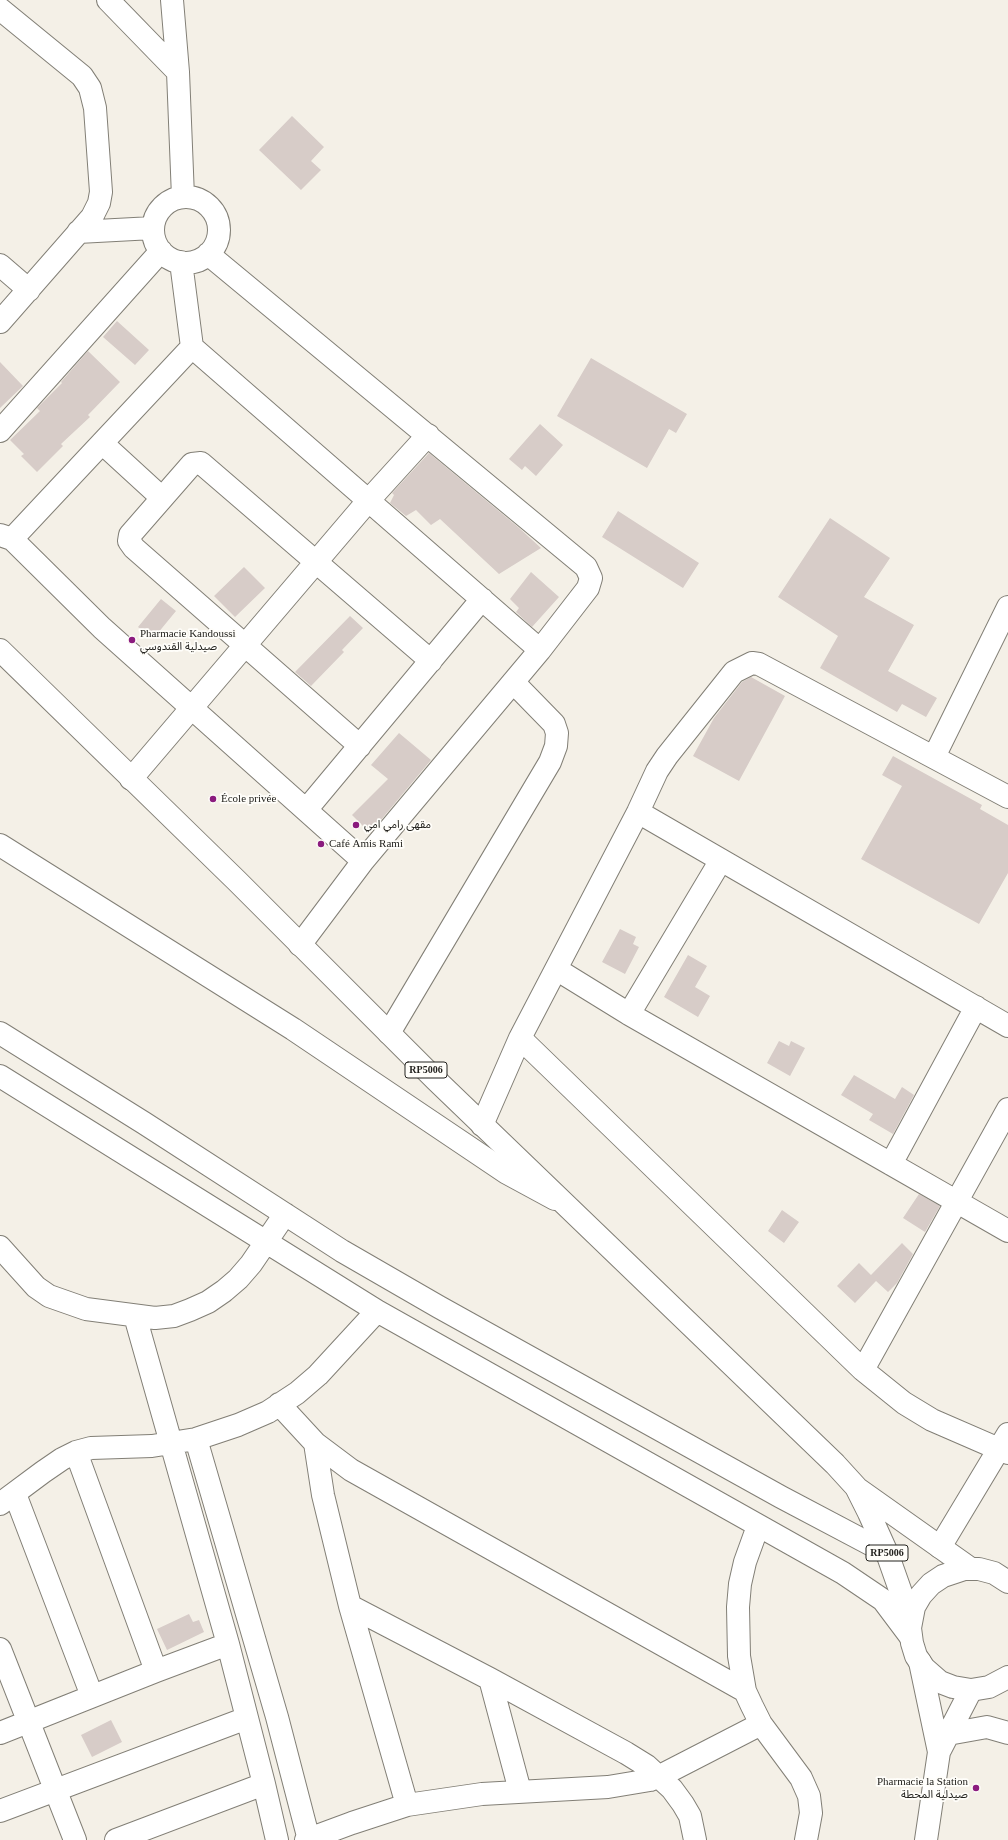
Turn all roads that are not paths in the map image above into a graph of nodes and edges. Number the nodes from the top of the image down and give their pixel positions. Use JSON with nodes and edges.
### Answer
{"nodes":[{"id":1,"x":8,"y":0,"type":"edge"},
{"id":2,"x":108,"y":0,"type":"edge"},
{"id":3,"x":172,"y":0,"type":"edge"},
{"id":4,"x":0,"y":9,"type":"edge"},
{"id":5,"x":178,"y":72,"type":"junction"},
{"id":6,"x":183,"y":196,"type":"junction"},
{"id":7,"x":153,"y":228,"type":"junction"},
{"id":8,"x":78,"y":232,"type":"junction"},
{"id":9,"x":161,"y":251,"type":"junction"},
{"id":10,"x":208,"y":254,"type":"junction"},
{"id":11,"x":181,"y":262,"type":"junction"},
{"id":12,"x":0,"y":265,"type":"edge"},
{"id":13,"x":29,"y":290,"type":"junction"},
{"id":14,"x":0,"y":322,"type":"edge"},
{"id":15,"x":192,"y":347,"type":"junction"},
{"id":16,"x":0,"y":432,"type":"edge"},
{"id":17,"x":428,"y":435,"type":"junction"},
{"id":18,"x":102,"y":443,"type":"junction"},
{"id":19,"x":162,"y":498,"type":"junction"},
{"id":20,"x":368,"y":501,"type":"junction"},
{"id":21,"x":6,"y":537,"type":"edge"},
{"id":22,"x":314,"y":562,"type":"junction"},
{"id":23,"x":482,"y":599,"type":"junction"},
{"id":24,"x":1008,"y":607,"type":"edge"},
{"id":25,"x":245,"y":645,"type":"junction"},
{"id":26,"x":0,"y":650,"type":"edge"},
{"id":27,"x":540,"y":650,"type":"junction"},
{"id":28,"x":431,"y":661,"type":"junction"},
{"id":29,"x":513,"y":682,"type":"junction"},
{"id":30,"x":191,"y":707,"type":"junction"},
{"id":31,"x":360,"y":746,"type":"junction"},
{"id":32,"x":934,"y":757,"type":"junction"},
{"id":33,"x":131,"y":779,"type":"junction"},
{"id":34,"x":1008,"y":797,"type":"edge"},
{"id":35,"x":306,"y":810,"type":"junction"},
{"id":36,"x":638,"y":812,"type":"junction"},
{"id":37,"x":0,"y":845,"type":"edge"},
{"id":38,"x":721,"y":860,"type":"junction"},
{"id":39,"x":363,"y":861,"type":"junction"},
{"id":40,"x":300,"y":945,"type":"junction"},
{"id":41,"x":556,"y":969,"type":"junction"},
{"id":42,"x":976,"y":1007,"type":"junction"},
{"id":43,"x":629,"y":1014,"type":"junction"},
{"id":44,"x":1008,"y":1026,"type":"edge"},
{"id":45,"x":389,"y":1033,"type":"junction"},
{"id":46,"x":520,"y":1038,"type":"junction"},
{"id":47,"x":9,"y":1039,"type":"edge"},
{"id":48,"x":0,"y":1070,"type":"edge"},
{"id":49,"x":0,"y":1076,"type":"edge"},
{"id":50,"x":1008,"y":1109,"type":"edge"},
{"id":51,"x":482,"y":1125,"type":"junction"},
{"id":52,"x":891,"y":1164,"type":"junction"},
{"id":53,"x":957,"y":1202,"type":"junction"},
{"id":54,"x":568,"y":1206,"type":"junction"},
{"id":55,"x":285,"y":1214,"type":"junction"},
{"id":56,"x":1008,"y":1231,"type":"edge"},
{"id":57,"x":265,"y":1243,"type":"junction"},
{"id":58,"x":0,"y":1247,"type":"edge"},
{"id":59,"x":377,"y":1311,"type":"junction"},
{"id":60,"x":135,"y":1316,"type":"junction"},
{"id":61,"x":863,"y":1370,"type":"junction"},
{"id":62,"x":279,"y":1404,"type":"junction"},
{"id":63,"x":196,"y":1440,"type":"junction"},
{"id":64,"x":315,"y":1442,"type":"junction"},
{"id":65,"x":171,"y":1444,"type":"junction"},
{"id":66,"x":1005,"y":1445,"type":"edge"},
{"id":67,"x":76,"y":1452,"type":"junction"},
{"id":68,"x":856,"y":1487,"type":"junction"},
{"id":69,"x":7,"y":1499,"type":"edge"},
{"id":70,"x":758,"y":1526,"type":"junction"},
{"id":71,"x":940,"y":1547,"type":"junction"},
{"id":72,"x":887,"y":1553,"type":"junction"},
{"id":73,"x":971,"y":1569,"type":"junction"},
{"id":74,"x":1008,"y":1582,"type":"edge"},
{"id":75,"x":350,"y":1606,"type":"junction"},
{"id":76,"x":911,"y":1629,"type":"junction"},
{"id":77,"x":228,"y":1644,"type":"junction"},
{"id":78,"x":0,"y":1649,"type":"edge"},
{"id":79,"x":920,"y":1662,"type":"junction"},
{"id":80,"x":156,"y":1671,"type":"junction"},
{"id":81,"x":490,"y":1679,"type":"junction"},
{"id":82,"x":1007,"y":1679,"type":"edge"},
{"id":83,"x":971,"y":1690,"type":"junction"},
{"id":84,"x":745,"y":1691,"type":"junction"},
{"id":85,"x":92,"y":1696,"type":"junction"},
{"id":86,"x":248,"y":1718,"type":"junction"},
{"id":87,"x":28,"y":1722,"type":"junction"},
{"id":88,"x":761,"y":1724,"type":"junction"},
{"id":89,"x":1008,"y":1732,"type":"edge"},
{"id":90,"x":0,"y":1733,"type":"edge"},
{"id":91,"x":944,"y":1743,"type":"junction"},
{"id":92,"x":660,"y":1776,"type":"junction"},
{"id":93,"x":264,"y":1784,"type":"junction"},
{"id":94,"x":55,"y":1790,"type":"junction"},
{"id":95,"x":520,"y":1791,"type":"junction"},
{"id":96,"x":407,"y":1805,"type":"junction"},
{"id":97,"x":0,"y":1811,"type":"edge"},
{"id":98,"x":75,"y":1840,"type":"edge"},
{"id":99,"x":116,"y":1840,"type":"edge"},
{"id":100,"x":277,"y":1840,"type":"edge"},
{"id":101,"x":308,"y":1840,"type":"edge"},
{"id":102,"x":695,"y":1840,"type":"edge"},
{"id":103,"x":806,"y":1840,"type":"edge"},
{"id":104,"x":926,"y":1840,"type":"edge"}],
"edges":[{"from":1,"to":4,"type":"street"},
{"from":2,"to":5,"type":"street"},
{"from":3,"to":5,"type":"street"},
{"from":4,"to":8,"type":"street"},
{"from":5,"to":6,"type":"street"},
{"from":6,"to":7,"type":"street"},
{"from":6,"to":10,"type":"street"},
{"from":7,"to":8,"type":"street"},
{"from":7,"to":9,"type":"street"},
{"from":8,"to":13,"type":"street"},
{"from":9,"to":11,"type":"street"},
{"from":9,"to":16,"type":"street"},
{"from":10,"to":11,"type":"street"},
{"from":10,"to":17,"type":"street"},
{"from":11,"to":15,"type":"street"},
{"from":12,"to":13,"type":"street"},
{"from":13,"to":14,"type":"street"},
{"from":15,"to":18,"type":"street"},
{"from":15,"to":20,"type":"street"},
{"from":17,"to":20,"type":"street"},
{"from":17,"to":27,"type":"street"},
{"from":18,"to":19,"type":"street"},
{"from":18,"to":21,"type":"street"},
{"from":19,"to":22,"type":"street"},
{"from":19,"to":25,"type":"street"},
{"from":20,"to":22,"type":"street"},
{"from":20,"to":23,"type":"street"},
{"from":21,"to":30,"type":"street"},
{"from":22,"to":25,"type":"street"},
{"from":22,"to":28,"type":"street"},
{"from":23,"to":27,"type":"street"},
{"from":23,"to":28,"type":"street"},
{"from":24,"to":32,"type":"street"},
{"from":25,"to":30,"type":"street"},
{"from":25,"to":31,"type":"street"},
{"from":26,"to":33,"type":"street","number":"RP5006"},
{"from":27,"to":29,"type":"street"},
{"from":28,"to":31,"type":"street"},
{"from":29,"to":39,"type":"street"},
{"from":29,"to":45,"type":"street"},
{"from":30,"to":33,"type":"street"},
{"from":30,"to":35,"type":"street"},
{"from":31,"to":35,"type":"street"},
{"from":32,"to":34,"type":"street"},
{"from":32,"to":36,"type":"street"},
{"from":33,"to":40,"type":"street","number":"RP5006"},
{"from":35,"to":39,"type":"street"},
{"from":36,"to":38,"type":"street"},
{"from":36,"to":41,"type":"street"},
{"from":37,"to":54,"type":"street"},
{"from":38,"to":42,"type":"street"},
{"from":38,"to":43,"type":"street"},
{"from":39,"to":40,"type":"street"},
{"from":40,"to":45,"type":"street","number":"RP5006"},
{"from":41,"to":43,"type":"street"},
{"from":41,"to":46,"type":"street"},
{"from":42,"to":44,"type":"street"},
{"from":42,"to":52,"type":"street"},
{"from":43,"to":52,"type":"street"},
{"from":45,"to":51,"type":"street","number":"RP5006"},
{"from":46,"to":51,"type":"street"},
{"from":46,"to":61,"type":"street"},
{"from":47,"to":48,"type":"street"},
{"from":47,"to":55,"type":"street"},
{"from":49,"to":57,"type":"street"},
{"from":50,"to":53,"type":"street"},
{"from":51,"to":54,"type":"street","number":"RP5006"},
{"from":52,"to":53,"type":"street"},
{"from":53,"to":56,"type":"street"},
{"from":53,"to":61,"type":"street"},
{"from":54,"to":68,"type":"street","number":"RP5006"},
{"from":55,"to":57,"type":"street"},
{"from":55,"to":72,"type":"street"},
{"from":57,"to":59,"type":"street"},
{"from":57,"to":60,"type":"street"},
{"from":58,"to":60,"type":"street"},
{"from":59,"to":62,"type":"street"},
{"from":59,"to":70,"type":"street"},
{"from":60,"to":65,"type":"street"},
{"from":61,"to":66,"type":"street"},
{"from":62,"to":63,"type":"street"},
{"from":62,"to":64,"type":"street"},
{"from":63,"to":65,"type":"street"},
{"from":63,"to":101,"type":"street"},
{"from":64,"to":75,"type":"street"},
{"from":64,"to":84,"type":"street"},
{"from":65,"to":67,"type":"street"},
{"from":65,"to":77,"type":"street"},
{"from":66,"to":71,"type":"street"},
{"from":67,"to":69,"type":"street"},
{"from":67,"to":80,"type":"street"},
{"from":68,"to":71,"type":"street","number":"RP5006"},
{"from":68,"to":72,"type":"street","number":"RP5006"},
{"from":69,"to":85,"type":"street"},
{"from":70,"to":76,"type":"street"},
{"from":70,"to":84,"type":"street"},
{"from":71,"to":73,"type":"street","number":"RP5006"},
{"from":72,"to":76,"type":"street","number":"RP5006"},
{"from":73,"to":74,"type":"street","number":"RP5006"},
{"from":73,"to":76,"type":"street","number":"RP5006"},
{"from":75,"to":81,"type":"street"},
{"from":75,"to":96,"type":"street"},
{"from":76,"to":79,"type":"street","number":"RP5006"},
{"from":77,"to":80,"type":"street"},
{"from":77,"to":86,"type":"street"},
{"from":78,"to":87,"type":"street"},
{"from":79,"to":83,"type":"street","number":"RP5006"},
{"from":79,"to":91,"type":"street"},
{"from":80,"to":85,"type":"street"},
{"from":81,"to":92,"type":"street"},
{"from":81,"to":95,"type":"street"},
{"from":82,"to":83,"type":"street","number":"RP5006"},
{"from":83,"to":91,"type":"street"},
{"from":84,"to":88,"type":"street"},
{"from":85,"to":87,"type":"street"},
{"from":86,"to":93,"type":"street"},
{"from":86,"to":94,"type":"street"},
{"from":87,"to":90,"type":"street"},
{"from":87,"to":94,"type":"street"},
{"from":88,"to":92,"type":"street"},
{"from":88,"to":103,"type":"street"},
{"from":89,"to":91,"type":"street"},
{"from":91,"to":104,"type":"street"},
{"from":92,"to":95,"type":"street"},
{"from":92,"to":102,"type":"street"},
{"from":93,"to":99,"type":"street"},
{"from":93,"to":100,"type":"street"},
{"from":94,"to":97,"type":"street"},
{"from":94,"to":98,"type":"street"},
{"from":95,"to":96,"type":"street"},
{"from":96,"to":101,"type":"street"}]}
